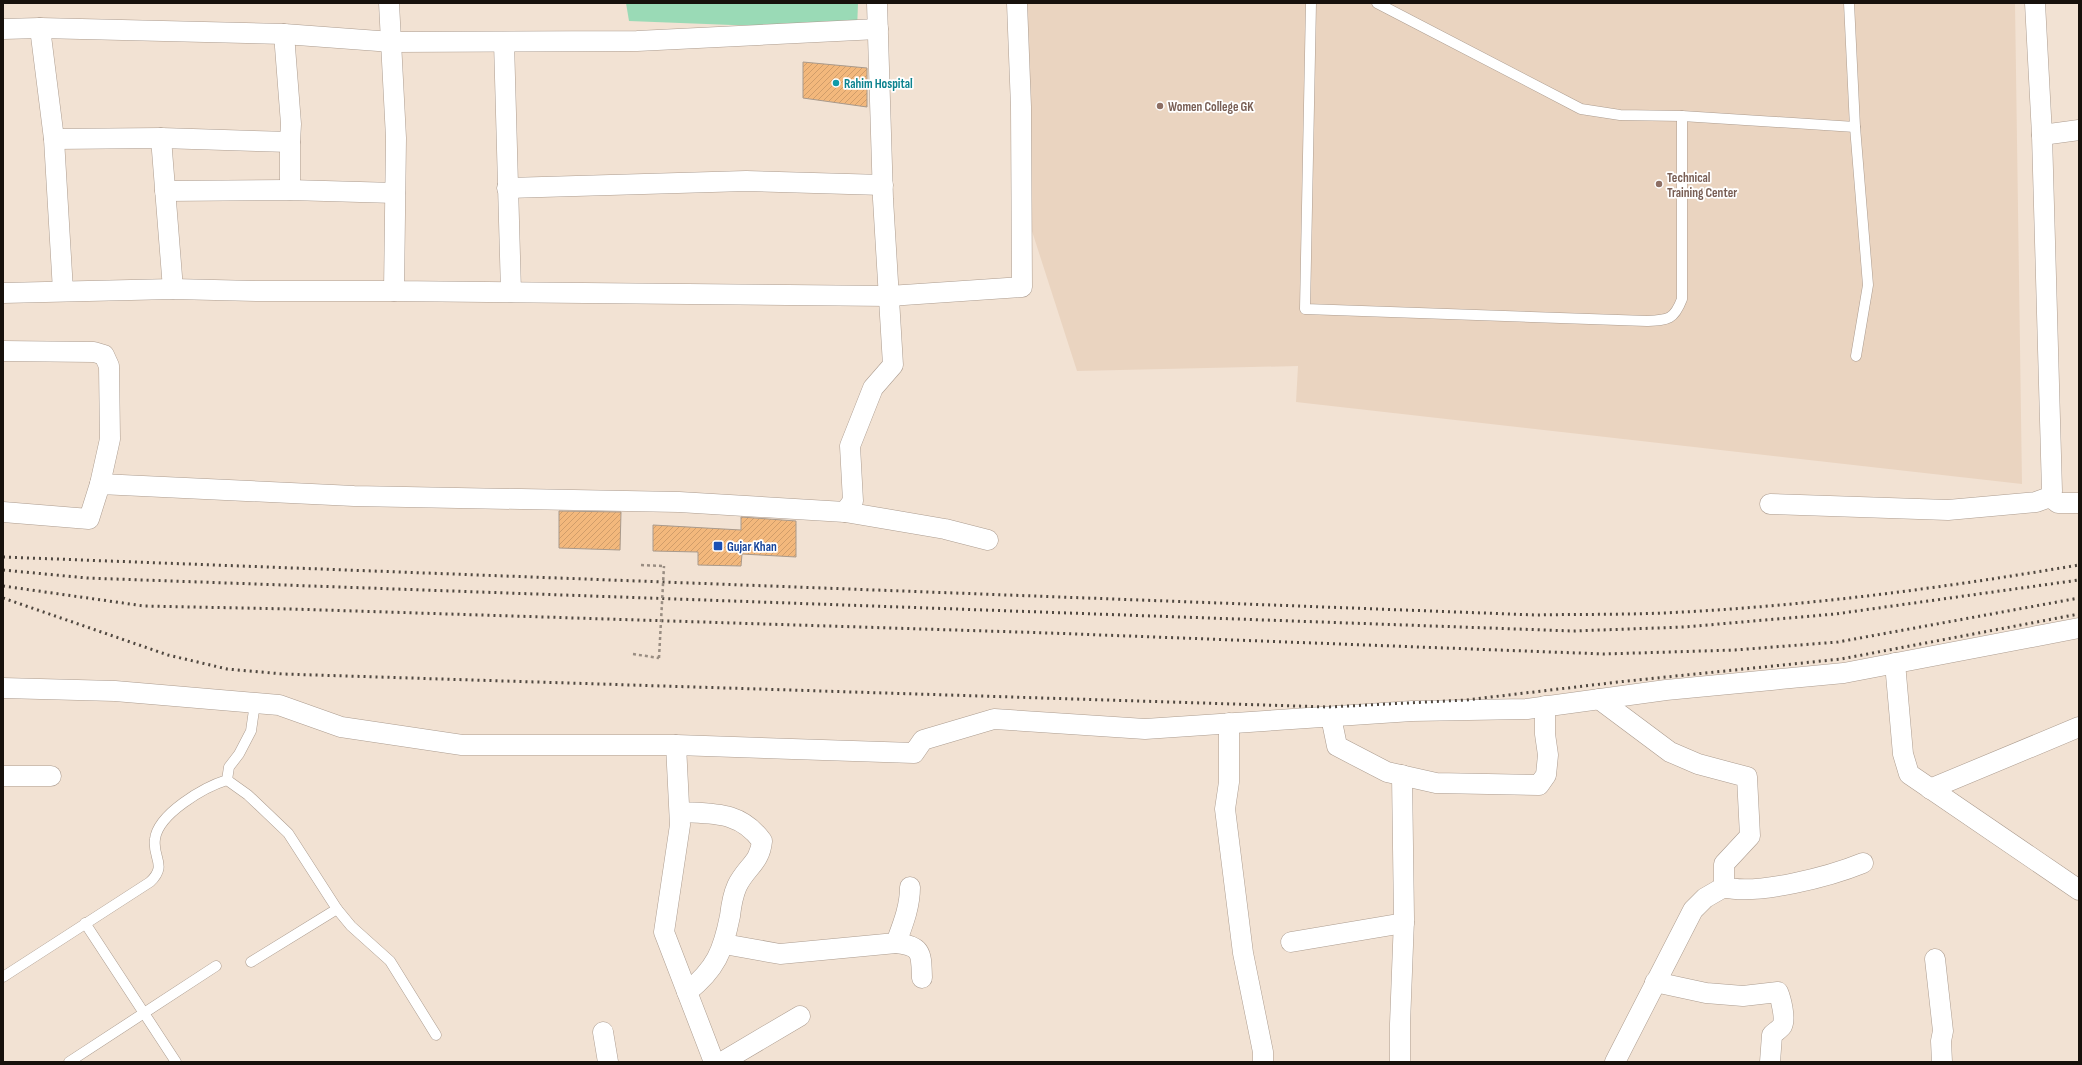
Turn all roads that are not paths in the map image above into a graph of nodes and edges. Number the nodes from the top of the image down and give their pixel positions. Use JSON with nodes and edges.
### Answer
{"nodes":[{"id":1,"x":389,"y":3,"type":"edge"},
{"id":2,"x":877,"y":3,"type":"edge"},
{"id":3,"x":1018,"y":3,"type":"edge"},
{"id":4,"x":1311,"y":3,"type":"edge"},
{"id":5,"x":1377,"y":3,"type":"edge"},
{"id":6,"x":1848,"y":3,"type":"edge"},
{"id":7,"x":2035,"y":3,"type":"edge"},
{"id":8,"x":4,"y":27,"type":"edge"},
{"id":9,"x":40,"y":28,"type":"junction"},
{"id":10,"x":878,"y":29,"type":"junction"},
{"id":11,"x":284,"y":34,"type":"junction"},
{"id":12,"x":392,"y":42,"type":"junction"},
{"id":13,"x":504,"y":42,"type":"junction"},
{"id":14,"x":1682,"y":116,"type":"junction"},
{"id":15,"x":1856,"y":127,"type":"junction"},
{"id":16,"x":2079,"y":130,"type":"edge"},
{"id":17,"x":2042,"y":134,"type":"junction"},
{"id":18,"x":161,"y":138,"type":"junction"},
{"id":19,"x":54,"y":139,"type":"junction"},
{"id":20,"x":290,"y":142,"type":"junction"},
{"id":21,"x":883,"y":185,"type":"junction"},
{"id":22,"x":507,"y":188,"type":"junction"},
{"id":23,"x":290,"y":190,"type":"junction"},
{"id":24,"x":165,"y":191,"type":"junction"},
{"id":25,"x":395,"y":193,"type":"junction"},
{"id":26,"x":173,"y":289,"type":"junction"},
{"id":27,"x":394,"y":290,"type":"junction"},
{"id":28,"x":63,"y":291,"type":"junction"},
{"id":29,"x":511,"y":292,"type":"junction"},
{"id":30,"x":3,"y":293,"type":"edge"},
{"id":31,"x":889,"y":296,"type":"junction"},
{"id":32,"x":3,"y":351,"type":"edge"},
{"id":33,"x":1856,"y":356,"type":"dead end"},
{"id":34,"x":100,"y":484,"type":"junction"},
{"id":35,"x":2050,"y":497,"type":"junction"},
{"id":36,"x":2079,"y":503,"type":"edge"},
{"id":37,"x":1770,"y":504,"type":"dead end"},
{"id":38,"x":3,"y":512,"type":"edge"},
{"id":39,"x":845,"y":512,"type":"junction"},
{"id":40,"x":988,"y":540,"type":"dead end"},
{"id":41,"x":2079,"y":628,"type":"edge"},
{"id":42,"x":1895,"y":663,"type":"junction"},
{"id":43,"x":3,"y":688,"type":"edge"},
{"id":44,"x":1599,"y":699,"type":"junction"},
{"id":45,"x":255,"y":703,"type":"junction"},
{"id":46,"x":1545,"y":706,"type":"junction"},
{"id":47,"x":1331,"y":717,"type":"junction"},
{"id":48,"x":1229,"y":724,"type":"junction"},
{"id":49,"x":2079,"y":727,"type":"edge"},
{"id":50,"x":676,"y":745,"type":"junction"},
{"id":51,"x":3,"y":776,"type":"edge"},
{"id":52,"x":51,"y":776,"type":"dead end"},
{"id":53,"x":1402,"y":776,"type":"junction"},
{"id":54,"x":227,"y":780,"type":"junction"},
{"id":55,"x":1930,"y":789,"type":"junction"},
{"id":56,"x":680,"y":812,"type":"junction"},
{"id":57,"x":1863,"y":864,"type":"dead end"},
{"id":58,"x":910,"y":887,"type":"dead end"},
{"id":59,"x":1724,"y":887,"type":"junction"},
{"id":60,"x":2079,"y":890,"type":"edge"},
{"id":61,"x":337,"y":910,"type":"junction"},
{"id":62,"x":85,"y":923,"type":"junction"},
{"id":63,"x":1404,"y":923,"type":"junction"},
{"id":64,"x":1291,"y":942,"type":"dead end"},
{"id":65,"x":896,"y":943,"type":"junction"},
{"id":66,"x":724,"y":944,"type":"junction"},
{"id":67,"x":1935,"y":959,"type":"dead end"},
{"id":68,"x":252,"y":962,"type":"dead end"},
{"id":69,"x":216,"y":966,"type":"dead end"},
{"id":70,"x":3,"y":977,"type":"edge"},
{"id":71,"x":922,"y":978,"type":"dead end"},
{"id":72,"x":1655,"y":982,"type":"junction"},
{"id":73,"x":687,"y":992,"type":"junction"},
{"id":74,"x":145,"y":1013,"type":"junction"},
{"id":75,"x":800,"y":1016,"type":"dead end"},
{"id":76,"x":603,"y":1032,"type":"dead end"},
{"id":77,"x":436,"y":1035,"type":"dead end"},
{"id":78,"x":69,"y":1062,"type":"edge"},
{"id":79,"x":176,"y":1062,"type":"edge"},
{"id":80,"x":608,"y":1062,"type":"edge"},
{"id":81,"x":714,"y":1062,"type":"edge"},
{"id":82,"x":722,"y":1062,"type":"edge"},
{"id":83,"x":1263,"y":1062,"type":"edge"},
{"id":84,"x":1400,"y":1062,"type":"edge"},
{"id":85,"x":1615,"y":1062,"type":"edge"},
{"id":86,"x":1770,"y":1062,"type":"edge"},
{"id":87,"x":1942,"y":1062,"type":"edge"}],
"edges":[{"from":1,"to":12,"type":"street"},
{"from":2,"to":10,"type":"street"},
{"from":3,"to":31,"type":"street"},
{"from":4,"to":14,"type":"lane"},
{"from":5,"to":14,"type":"lane"},
{"from":6,"to":15,"type":"lane"},
{"from":7,"to":17,"type":"street"},
{"from":8,"to":9,"type":"street"},
{"from":9,"to":11,"type":"street"},
{"from":9,"to":19,"type":"street"},
{"from":10,"to":13,"type":"street"},
{"from":10,"to":21,"type":"street"},
{"from":11,"to":12,"type":"street"},
{"from":11,"to":20,"type":"street"},
{"from":12,"to":13,"type":"street"},
{"from":12,"to":25,"type":"street"},
{"from":13,"to":22,"type":"street"},
{"from":14,"to":15,"type":"lane"},
{"from":15,"to":33,"type":"lane"},
{"from":16,"to":17,"type":"street"},
{"from":17,"to":35,"type":"street"},
{"from":18,"to":19,"type":"street"},
{"from":18,"to":20,"type":"street"},
{"from":18,"to":24,"type":"street"},
{"from":19,"to":28,"type":"street"},
{"from":20,"to":23,"type":"street"},
{"from":21,"to":22,"type":"street"},
{"from":21,"to":31,"type":"street"},
{"from":22,"to":29,"type":"street"},
{"from":23,"to":24,"type":"street"},
{"from":23,"to":25,"type":"street"},
{"from":24,"to":26,"type":"street"},
{"from":25,"to":27,"type":"street"},
{"from":26,"to":27,"type":"street"},
{"from":26,"to":28,"type":"street"},
{"from":27,"to":29,"type":"street"},
{"from":28,"to":30,"type":"street"},
{"from":29,"to":31,"type":"street"},
{"from":31,"to":39,"type":"street"},
{"from":32,"to":34,"type":"street"},
{"from":34,"to":38,"type":"street"},
{"from":34,"to":39,"type":"street"},
{"from":35,"to":36,"type":"street"},
{"from":35,"to":37,"type":"street"},
{"from":39,"to":40,"type":"street"},
{"from":41,"to":42,"type":"street"},
{"from":42,"to":44,"type":"street"},
{"from":42,"to":55,"type":"street"},
{"from":43,"to":45,"type":"street"},
{"from":44,"to":46,"type":"street"},
{"from":44,"to":59,"type":"street"},
{"from":45,"to":50,"type":"street"},
{"from":45,"to":54,"type":"lane"},
{"from":46,"to":47,"type":"street"},
{"from":46,"to":53,"type":"street"},
{"from":47,"to":48,"type":"street"},
{"from":47,"to":53,"type":"street"},
{"from":48,"to":50,"type":"street"},
{"from":48,"to":83,"type":"street"},
{"from":49,"to":55,"type":"street"},
{"from":50,"to":56,"type":"street"},
{"from":51,"to":52,"type":"street"},
{"from":53,"to":63,"type":"street"},
{"from":54,"to":61,"type":"lane"},
{"from":54,"to":62,"type":"lane"},
{"from":55,"to":60,"type":"street"},
{"from":56,"to":66,"type":"street"},
{"from":56,"to":73,"type":"street"},
{"from":57,"to":59,"type":"street"},
{"from":58,"to":65,"type":"street"},
{"from":59,"to":72,"type":"street"},
{"from":61,"to":68,"type":"lane"},
{"from":61,"to":77,"type":"lane"},
{"from":62,"to":70,"type":"lane"},
{"from":62,"to":74,"type":"lane"},
{"from":63,"to":64,"type":"street"},
{"from":63,"to":84,"type":"street"},
{"from":65,"to":66,"type":"street"},
{"from":65,"to":71,"type":"street"},
{"from":66,"to":73,"type":"street"},
{"from":67,"to":87,"type":"street"},
{"from":69,"to":74,"type":"lane"},
{"from":72,"to":85,"type":"street"},
{"from":72,"to":86,"type":"street"},
{"from":73,"to":81,"type":"street"},
{"from":74,"to":78,"type":"lane"},
{"from":74,"to":79,"type":"lane"},
{"from":75,"to":82,"type":"street"},
{"from":76,"to":80,"type":"street"}]}
